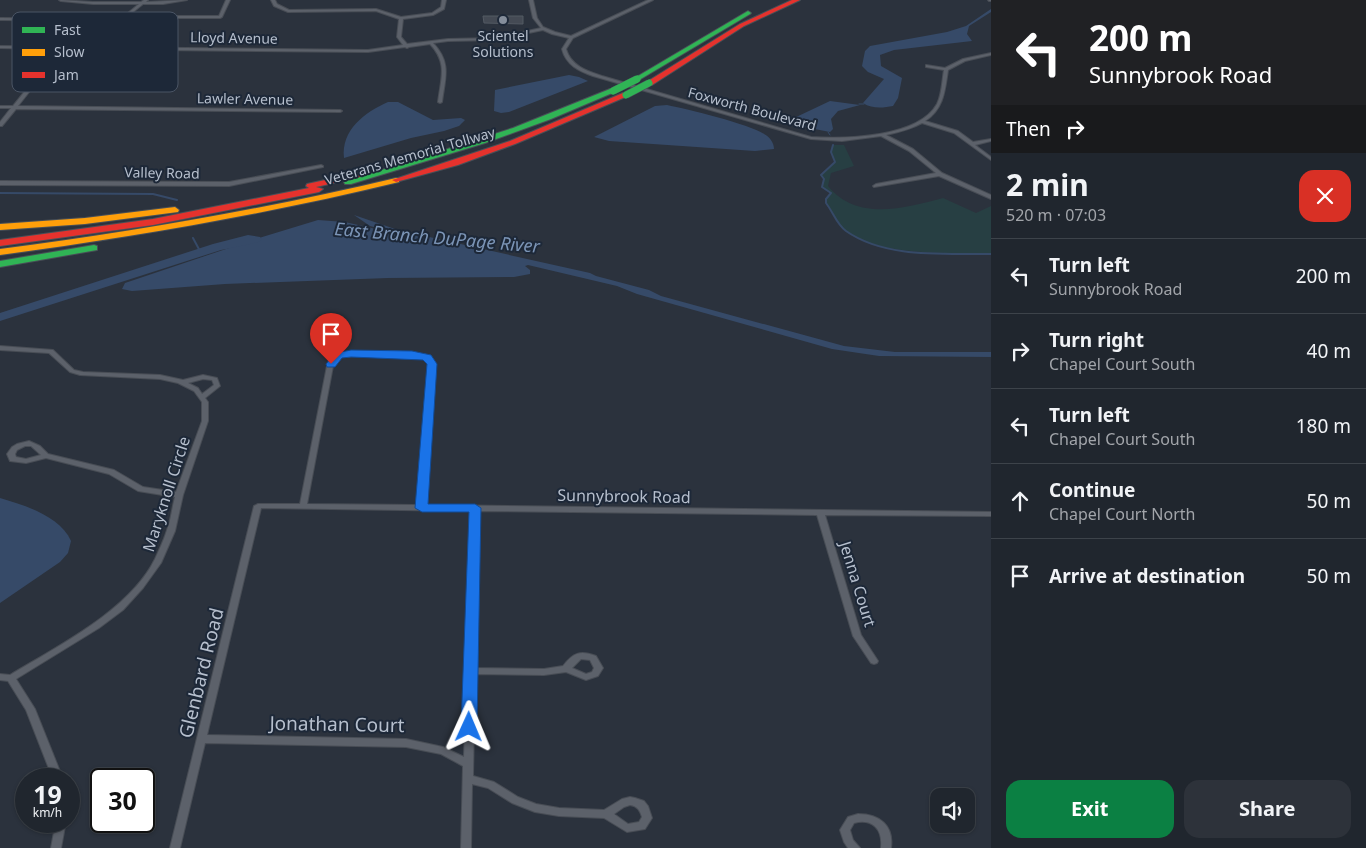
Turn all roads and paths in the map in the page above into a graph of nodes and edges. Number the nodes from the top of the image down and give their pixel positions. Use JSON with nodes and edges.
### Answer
{"nodes":[{"id":1,"x":62,"y":0,"type":"edge"},
{"id":2,"x":185,"y":0,"type":"edge"},
{"id":3,"x":228,"y":0,"type":"edge"},
{"id":4,"x":273,"y":0,"type":"edge"},
{"id":5,"x":444,"y":0,"type":"edge"},
{"id":6,"x":531,"y":0,"type":"edge"},
{"id":7,"x":651,"y":0,"type":"edge"},
{"id":8,"x":778,"y":0,"type":"edge"},
{"id":9,"x":798,"y":0,"type":"edge"},
{"id":10,"x":141,"y":1,"type":"edge"},
{"id":11,"x":129,"y":12,"type":"edge"},
{"id":12,"x":178,"y":16,"type":"edge"},
{"id":13,"x":401,"y":18,"type":"junction"},
{"id":14,"x":544,"y":29,"type":"junction"},
{"id":15,"x":571,"y":37,"type":"junction"},
{"id":16,"x":430,"y":42,"type":"junction"},
{"id":17,"x":407,"y":47,"type":"junction"},
{"id":18,"x":178,"y":49,"type":"edge"},
{"id":19,"x":991,"y":54,"type":"edge"},
{"id":20,"x":927,"y":66,"type":"dead end"},
{"id":21,"x":946,"y":69,"type":"junction"},
{"id":22,"x":615,"y":87,"type":"junction"},
{"id":23,"x":27,"y":92,"type":"edge"},
{"id":24,"x":440,"y":102,"type":"dead end"},
{"id":25,"x":0,"y":107,"type":"edge"},
{"id":26,"x":14,"y":108,"type":"junction"},
{"id":27,"x":340,"y":111,"type":"dead end"},
{"id":28,"x":922,"y":120,"type":"junction"},
{"id":29,"x":0,"y":126,"type":"edge"},
{"id":30,"x":882,"y":135,"type":"junction"},
{"id":31,"x":991,"y":140,"type":"edge"},
{"id":32,"x":972,"y":144,"type":"junction"},
{"id":33,"x":991,"y":159,"type":"edge"},
{"id":34,"x":413,"y":164,"type":"junction"},
{"id":35,"x":321,"y":166,"type":"dead end"},
{"id":36,"x":940,"y":174,"type":"junction"},
{"id":37,"x":0,"y":183,"type":"edge"},
{"id":38,"x":381,"y":183,"type":"junction"},
{"id":39,"x":876,"y":186,"type":"dead end"},
{"id":40,"x":991,"y":197,"type":"edge"},
{"id":41,"x":0,"y":227,"type":"edge"},
{"id":42,"x":0,"y":243,"type":"edge"},
{"id":43,"x":0,"y":252,"type":"edge"},
{"id":44,"x":0,"y":264,"type":"edge"},
{"id":45,"x":0,"y":348,"type":"edge"},
{"id":46,"x":184,"y":382,"type":"junction"},
{"id":47,"x":202,"y":397,"type":"junction"},
{"id":48,"x":46,"y":456,"type":"dead end"},
{"id":49,"x":179,"y":495,"type":"junction"},
{"id":50,"x":258,"y":506,"type":"joint"},
{"id":51,"x":303,"y":506,"type":"junction"},
{"id":52,"x":422,"y":508,"type":"junction"},
{"id":53,"x":475,"y":508,"type":"junction"},
{"id":54,"x":820,"y":512,"type":"junction"},
{"id":55,"x":991,"y":514,"type":"edge"},
{"id":56,"x":874,"y":661,"type":"dead end"},
{"id":57,"x":566,"y":669,"type":"dead end"},
{"id":58,"x":470,"y":671,"type":"junction"},
{"id":59,"x":0,"y":677,"type":"edge"},
{"id":60,"x":11,"y":678,"type":"junction"},
{"id":61,"x":201,"y":740,"type":"junction"},
{"id":62,"x":468,"y":764,"type":"junction"},
{"id":63,"x":54,"y":768,"type":"edge"},
{"id":64,"x":468,"y":779,"type":"junction"},
{"id":65,"x":606,"y":814,"type":"dead end"},
{"id":66,"x":59,"y":833,"type":"edge"},
{"id":67,"x":56,"y":848,"type":"edge"},
{"id":68,"x":175,"y":848,"type":"edge"},
{"id":69,"x":466,"y":848,"type":"edge"},
{"id":70,"x":855,"y":848,"type":"edge"},
{"id":71,"x":886,"y":848,"type":"edge"}],
"edges":[{"from":1,"to":10,"type":"street"},
{"from":2,"to":10,"type":"street"},
{"from":3,"to":12,"type":"street"},
{"from":4,"to":13,"type":"street"},
{"from":5,"to":13,"type":"street"},
{"from":6,"to":14,"type":"street"},
{"from":7,"to":15,"type":"street"},
{"from":8,"to":22,"type":"highway","name":"Veterans Memorial Tollway","bridge":true},
{"from":9,"to":38,"type":"highway","name":"Veterans Memorial Tollway","bridge":true},
{"from":10,"to":11,"type":"street"},
{"from":13,"to":17,"type":"street"},
{"from":14,"to":15,"type":"street"},
{"from":14,"to":16,"type":"street","name":"Lloyd Avenue"},
{"from":15,"to":22,"type":"street","name":"Foxworth Boulevard"},
{"from":16,"to":17,"type":"street","name":"Lloyd Avenue"},
{"from":16,"to":24,"type":"street"},
{"from":17,"to":18,"type":"street","name":"Lloyd Avenue"},
{"from":19,"to":21,"type":"street"},
{"from":20,"to":21,"type":"street"},
{"from":21,"to":28,"type":"street","name":"Foxworth Boulevard"},
{"from":22,"to":30,"type":"street","name":"Foxworth Boulevard"},
{"from":22,"to":34,"type":"highway","name":"Veterans Memorial Tollway"},
{"from":23,"to":26,"type":"street"},
{"from":25,"to":26,"type":"street","name":"Lawler Avenue"},
{"from":26,"to":27,"type":"street","name":"Lawler Avenue"},
{"from":26,"to":29,"type":"street"},
{"from":28,"to":30,"type":"street","name":"Foxworth Boulevard"},
{"from":28,"to":32,"type":"street"},
{"from":30,"to":36,"type":"street"},
{"from":31,"to":32,"type":"street"},
{"from":32,"to":33,"type":"street"},
{"from":34,"to":41,"type":"highway"},
{"from":34,"to":42,"type":"highway","name":"Veterans Memorial Tollway"},
{"from":35,"to":37,"type":"street","name":"Valley Road"},
{"from":36,"to":39,"type":"street"},
{"from":36,"to":40,"type":"street"},
{"from":38,"to":43,"type":"highway","name":"Veterans Memorial Tollway"},
{"from":38,"to":44,"type":"highway"},
{"from":45,"to":46,"type":"street"},
{"from":46,"to":47,"type":"street"},
{"from":46,"to":47,"type":"street"},
{"from":47,"to":49,"type":"street","name":"Maryknoll Circle"},
{"from":48,"to":49,"type":"street"},
{"from":49,"to":60,"type":"street","name":"Maryknoll Circle"},
{"from":50,"to":51,"type":"street","name":"Sunnybrook Road"},
{"from":50,"to":61,"type":"street","name":"Glenbard Road"},
{"from":51,"to":52,"type":"street","name":"Sunnybrook Road"},
{"from":51,"to":52,"type":"street"},
{"from":52,"to":53,"type":"street","name":"Sunnybrook Road"},
{"from":53,"to":54,"type":"street","name":"Sunnybrook Road"},
{"from":53,"to":58,"type":"street"},
{"from":54,"to":55,"type":"street","name":"Sunnybrook Road"},
{"from":54,"to":56,"type":"street","name":"Jenna Court"},
{"from":57,"to":58,"type":"street"},
{"from":58,"to":62,"type":"street"},
{"from":59,"to":60,"type":"street"},
{"from":60,"to":63,"type":"street"},
{"from":61,"to":62,"type":"street","name":"Jonathan Court"},
{"from":61,"to":68,"type":"street","name":"Glenbard Road"},
{"from":62,"to":64,"type":"street"},
{"from":64,"to":65,"type":"street"},
{"from":64,"to":69,"type":"street"},
{"from":66,"to":67,"type":"street"},
{"from":70,"to":71,"type":"street"}]}
